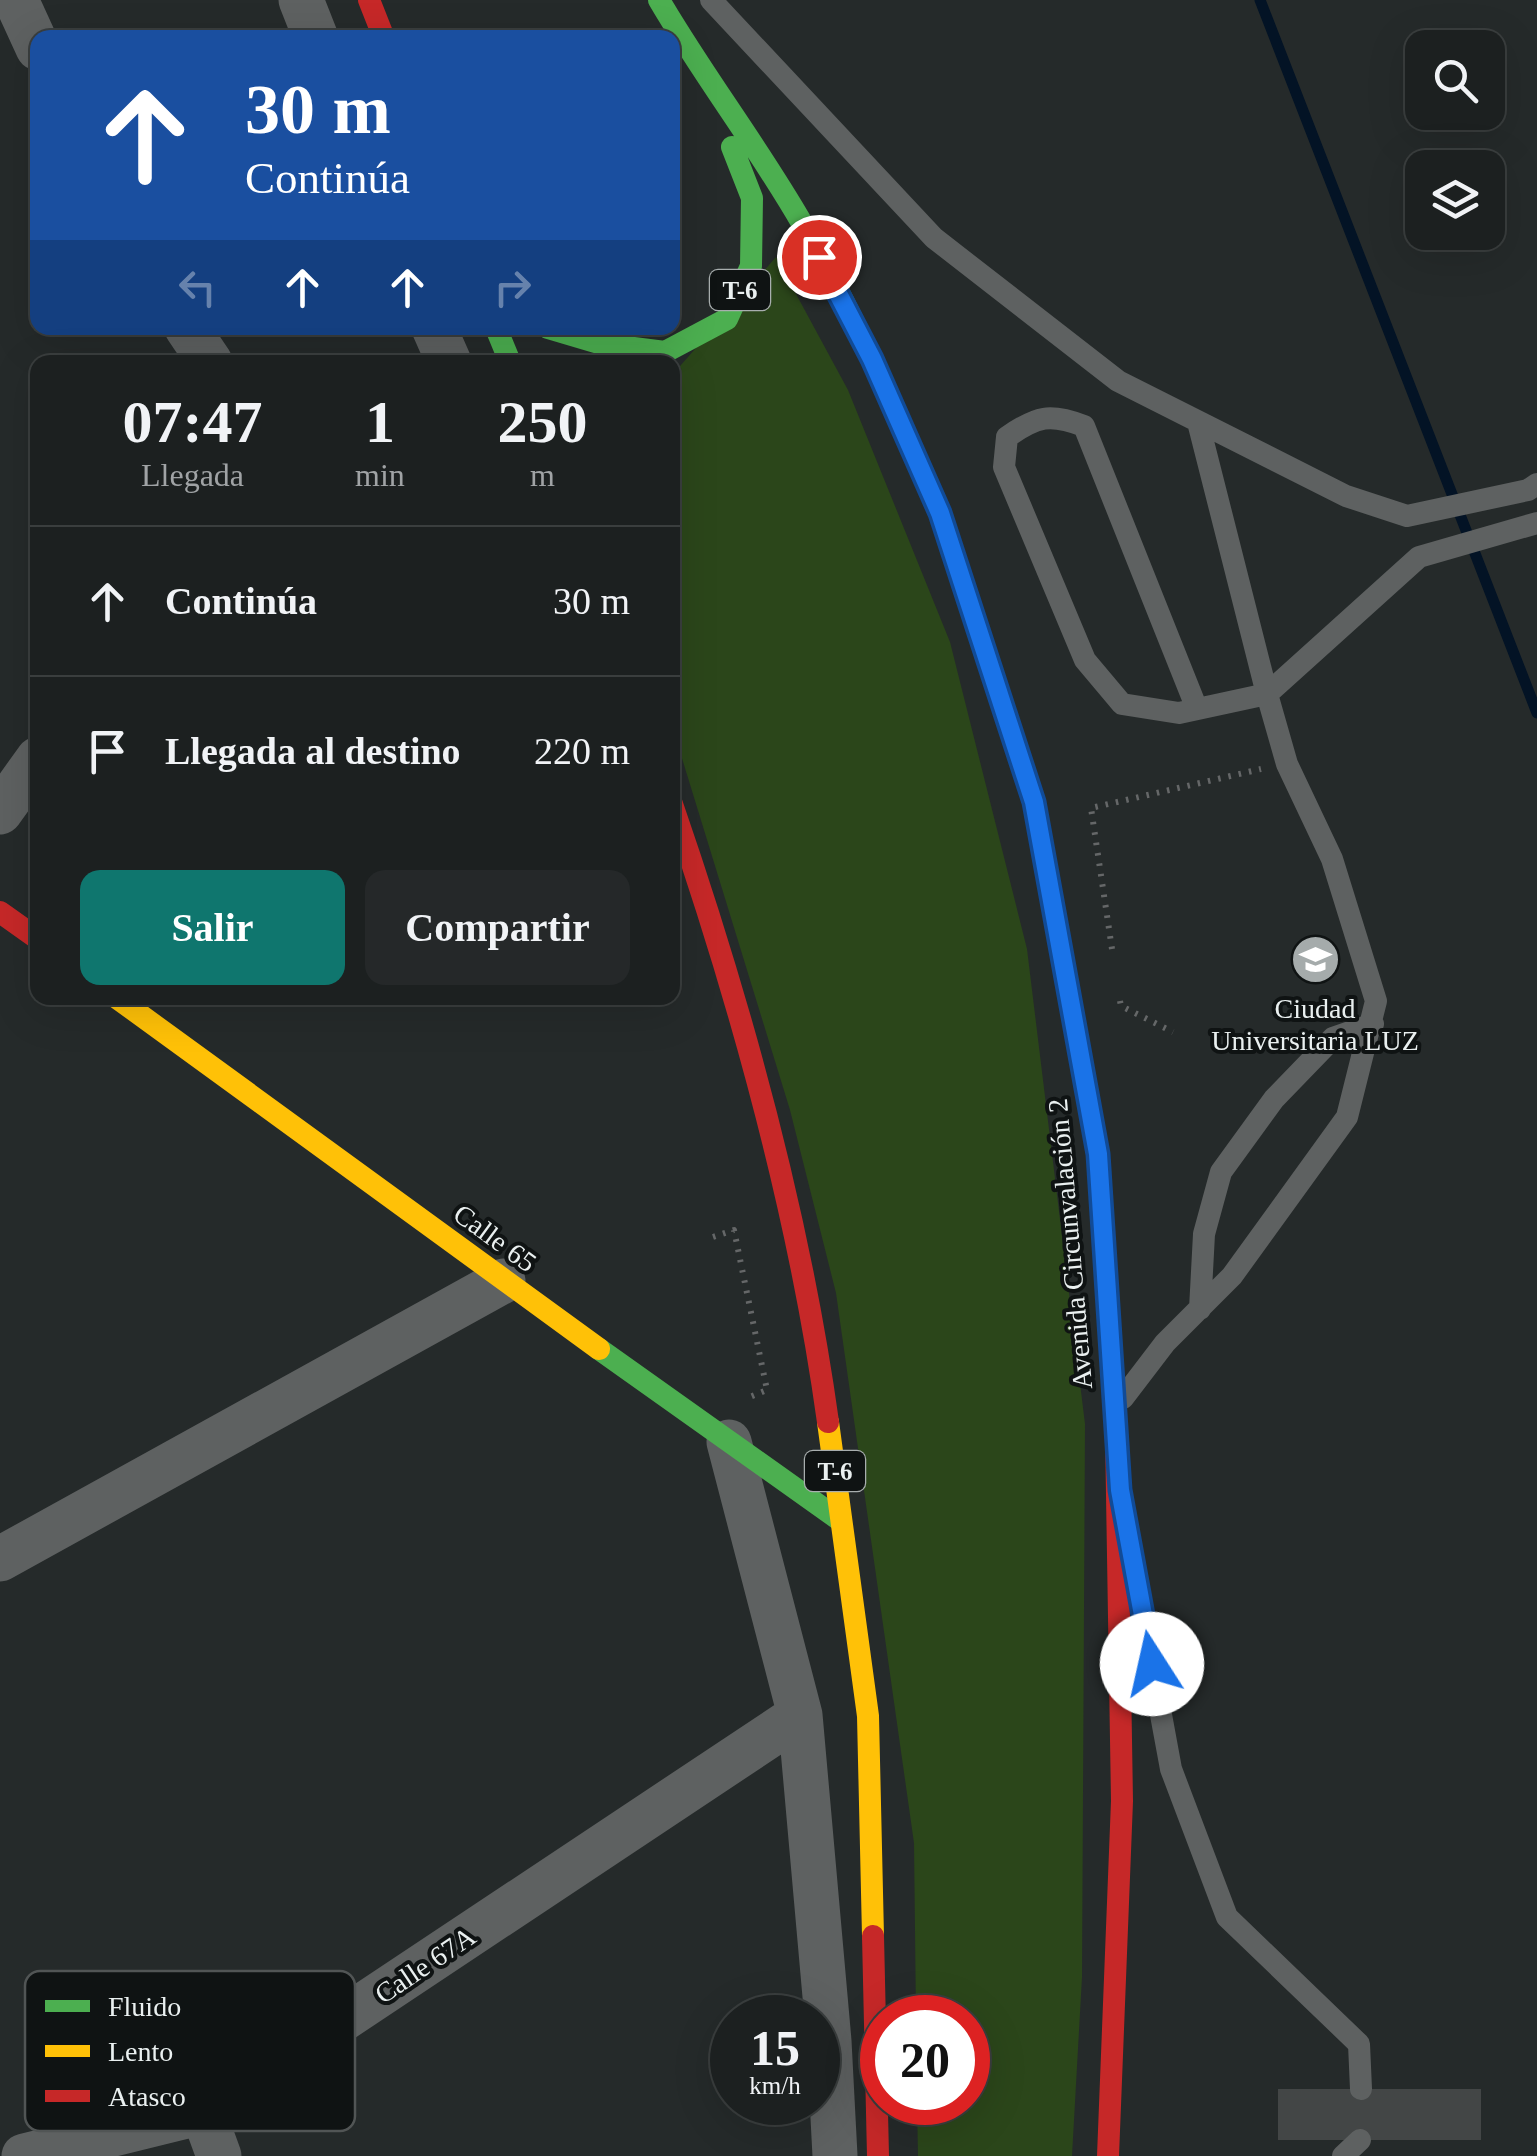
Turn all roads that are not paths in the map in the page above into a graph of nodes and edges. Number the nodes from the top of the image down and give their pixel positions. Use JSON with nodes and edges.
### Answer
{"nodes":[{"id":1,"x":16,"y":0,"type":"edge"},
{"id":2,"x":301,"y":0,"type":"edge"},
{"id":3,"x":369,"y":0,"type":"edge"},
{"id":4,"x":660,"y":0,"type":"edge"},
{"id":5,"x":711,"y":0,"type":"edge"},
{"id":6,"x":313,"y":30,"type":"edge"},
{"id":7,"x":381,"y":30,"type":"edge"},
{"id":8,"x":677,"y":30,"type":"edge"},
{"id":9,"x":30,"y":31,"type":"edge"},
{"id":10,"x":680,"y":35,"type":"edge"},
{"id":11,"x":704,"y":78,"type":"junction"},
{"id":12,"x":572,"y":335,"type":"edge"},
{"id":13,"x":1198,"y":422,"type":"junction"},
{"id":14,"x":1537,"y":484,"type":"edge"},
{"id":15,"x":1537,"y":523,"type":"edge"},
{"id":16,"x":1266,"y":694,"type":"junction"},
{"id":17,"x":1197,"y":709,"type":"junction"},
{"id":18,"x":30,"y":771,"type":"edge"},
{"id":19,"x":0,"y":812,"type":"edge"},
{"id":20,"x":680,"y":827,"type":"edge"},
{"id":21,"x":0,"y":912,"type":"edge"},
{"id":22,"x":30,"y":933,"type":"edge"},
{"id":23,"x":126,"y":1005,"type":"edge"},
{"id":24,"x":1372,"y":1024,"type":"junction"},
{"id":25,"x":502,"y":1282,"type":"junction"},
{"id":26,"x":1200,"y":1309,"type":"junction"},
{"id":27,"x":1114,"y":1408,"type":"junction"},
{"id":28,"x":714,"y":1431,"type":"junction"},
{"id":29,"x":1120,"y":1490,"type":"junction"},
{"id":30,"x":842,"y":1521,"type":"junction"},
{"id":31,"x":0,"y":1559,"type":"edge"},
{"id":32,"x":800,"y":1716,"type":"junction"},
{"id":33,"x":355,"y":2011,"type":"edge"},
{"id":34,"x":1361,"y":2090,"type":"dead end"},
{"id":35,"x":126,"y":2131,"type":"edge"},
{"id":36,"x":210,"y":2131,"type":"edge"},
{"id":37,"x":24,"y":2156,"type":"edge"},
{"id":38,"x":220,"y":2156,"type":"edge"},
{"id":39,"x":834,"y":2156,"type":"edge"},
{"id":40,"x":878,"y":2156,"type":"edge"},
{"id":41,"x":1108,"y":2156,"type":"edge"}],
"edges":[{"from":1,"to":9,"type":"street"},
{"from":2,"to":6,"type":"street"},
{"from":3,"to":7,"type":"main road"},
{"from":4,"to":8,"type":"main road","name":"Avenida Circunvalación 2","number":"T-6"},
{"from":5,"to":13,"type":"lane"},
{"from":10,"to":11,"type":"main road","name":"Avenida Circunvalación 2","number":"T-6"},
{"from":11,"to":12,"type":"main road","number":"T-6"},
{"from":11,"to":27,"type":"main road","name":"Avenida Circunvalación 2","number":"T-6"},
{"from":13,"to":14,"type":"lane"},
{"from":13,"to":16,"type":"lane"},
{"from":15,"to":16,"type":"lane"},
{"from":16,"to":17,"type":"lane"},
{"from":16,"to":24,"type":"lane"},
{"from":17,"to":17,"type":"lane"},
{"from":18,"to":19,"type":"street"},
{"from":20,"to":30,"type":"main road","number":"T-6"},
{"from":21,"to":22,"type":"main road"},
{"from":23,"to":25,"type":"main road","name":"Calle 65"},
{"from":24,"to":26,"type":"lane"},
{"from":24,"to":26,"type":"lane"},
{"from":25,"to":28,"type":"main road","name":"Calle 65"},
{"from":25,"to":31,"type":"street"},
{"from":26,"to":27,"type":"lane"},
{"from":27,"to":29,"type":"main road","name":"Avenida Circunvalación 2","number":"T-6"},
{"from":28,"to":30,"type":"main road","name":"Calle 65"},
{"from":28,"to":32,"type":"street"},
{"from":29,"to":34,"type":"lane"},
{"from":29,"to":41,"type":"main road","name":"Avenida Circunvalación 2","number":"T-6"},
{"from":30,"to":40,"type":"main road","number":"T-6"},
{"from":32,"to":33,"type":"street","name":"Calle 67A"},
{"from":32,"to":39,"type":"street"},
{"from":35,"to":37,"type":"street","name":"Calle 67A"},
{"from":36,"to":38,"type":"street"}]}
